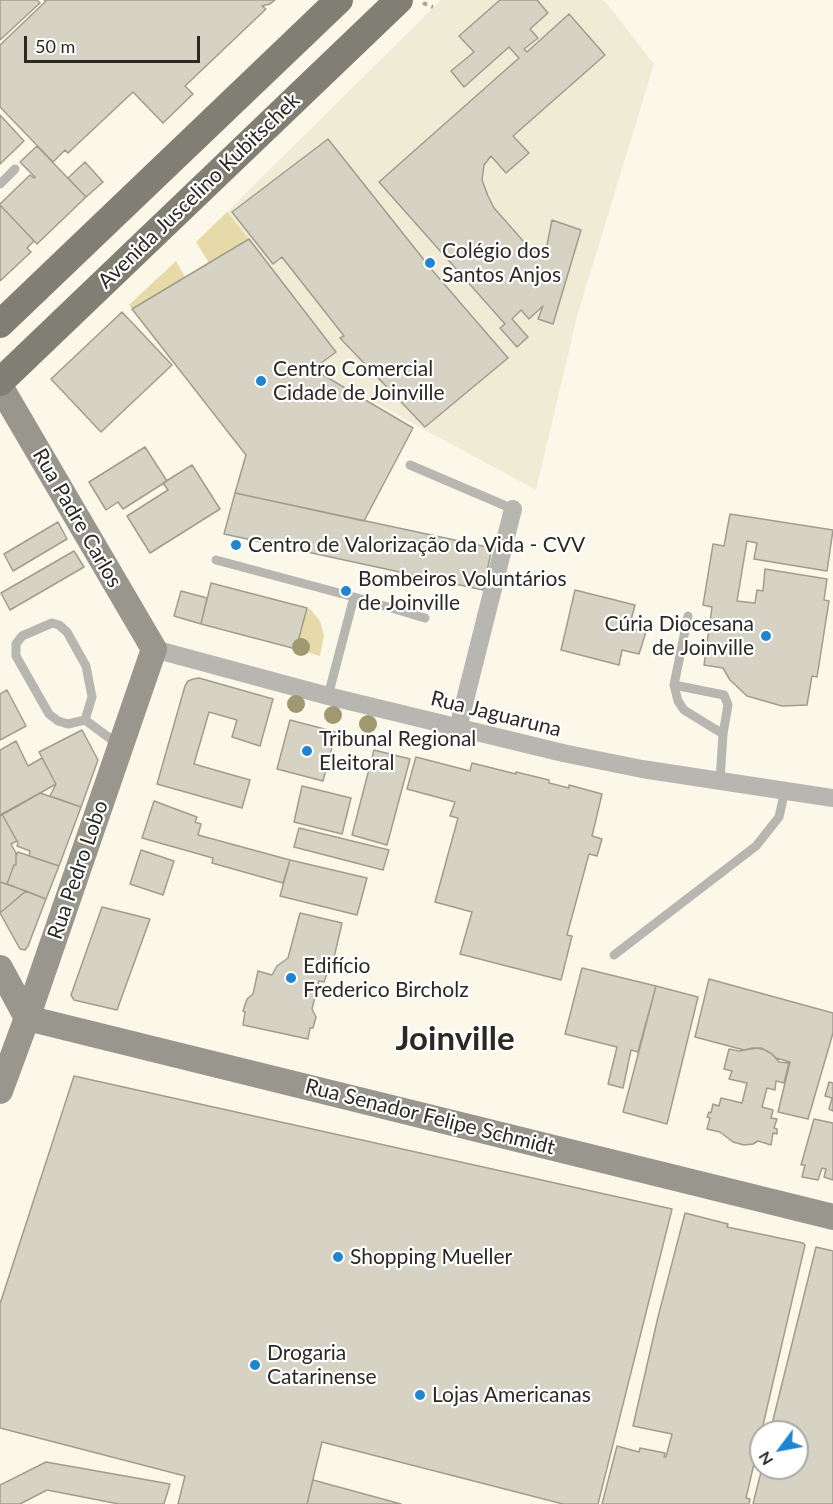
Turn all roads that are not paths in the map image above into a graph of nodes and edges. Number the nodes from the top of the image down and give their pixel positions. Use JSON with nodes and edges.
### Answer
{"nodes":[{"id":1,"x":339,"y":0,"type":"edge"},
{"id":2,"x":411,"y":2,"type":"edge"},
{"id":3,"x":15,"y":169,"type":"dead end"},
{"id":4,"x":0,"y":184,"type":"edge"},
{"id":5,"x":0,"y":324,"type":"edge"},
{"id":6,"x":0,"y":382,"type":"edge"},
{"id":7,"x":0,"y":386,"type":"edge"},
{"id":8,"x":410,"y":465,"type":"dead end"},
{"id":9,"x":513,"y":508,"type":"joint"},
{"id":10,"x":216,"y":560,"type":"dead end"},
{"id":11,"x":354,"y":597,"type":"junction"},
{"id":12,"x":688,"y":616,"type":"dead end"},
{"id":13,"x":425,"y":618,"type":"dead end"},
{"id":14,"x":154,"y":649,"type":"junction"},
{"id":15,"x":674,"y":685,"type":"junction"},
{"id":16,"x":328,"y":696,"type":"junction"},
{"id":17,"x":85,"y":720,"type":"junction"},
{"id":18,"x":458,"y":728,"type":"junction"},
{"id":19,"x":723,"y":734,"type":"junction"},
{"id":20,"x":120,"y":746,"type":"junction"},
{"id":21,"x":720,"y":780,"type":"junction"},
{"id":22,"x":785,"y":790,"type":"junction"},
{"id":23,"x":833,"y":798,"type":"edge"},
{"id":24,"x":614,"y":955,"type":"dead end"},
{"id":25,"x":0,"y":968,"type":"edge"},
{"id":26,"x":27,"y":1018,"type":"junction"},
{"id":27,"x":0,"y":1091,"type":"edge"},
{"id":28,"x":833,"y":1217,"type":"edge"}],
"edges":[{"from":1,"to":5,"type":"main road","name":"Avenida Juscelino Kubitschek"},
{"from":2,"to":6,"type":"main road","name":"Avenida Juscelino Kubitschek"},
{"from":3,"to":4,"type":"lane"},
{"from":7,"to":14,"type":"main road","name":"Rua Padre Carlos"},
{"from":8,"to":9,"type":"lane"},
{"from":9,"to":18,"type":"street"},
{"from":10,"to":11,"type":"lane"},
{"from":11,"to":13,"type":"lane"},
{"from":11,"to":16,"type":"lane"},
{"from":12,"to":15,"type":"lane"},
{"from":14,"to":16,"type":"street","name":"Rua Jaguaruna"},
{"from":14,"to":20,"type":"main road","name":"Rua Pedro Lobo"},
{"from":15,"to":19,"type":"lane"},
{"from":15,"to":19,"type":"lane"},
{"from":16,"to":18,"type":"street","name":"Rua Jaguaruna"},
{"from":17,"to":17,"type":"lane"},
{"from":17,"to":20,"type":"lane"},
{"from":18,"to":21,"type":"street","name":"Rua Jaguaruna"},
{"from":19,"to":21,"type":"lane"},
{"from":20,"to":26,"type":"main road","name":"Rua Pedro Lobo"},
{"from":21,"to":22,"type":"street","name":"Rua Jaguaruna"},
{"from":22,"to":23,"type":"street","name":"Rua Jaguaruna"},
{"from":22,"to":24,"type":"lane"},
{"from":25,"to":26,"type":"main road"},
{"from":26,"to":27,"type":"main road","name":"Rua Pedro Lobo"},
{"from":26,"to":28,"type":"main road","name":"Rua Senador Felipe Schmidt"}]}
